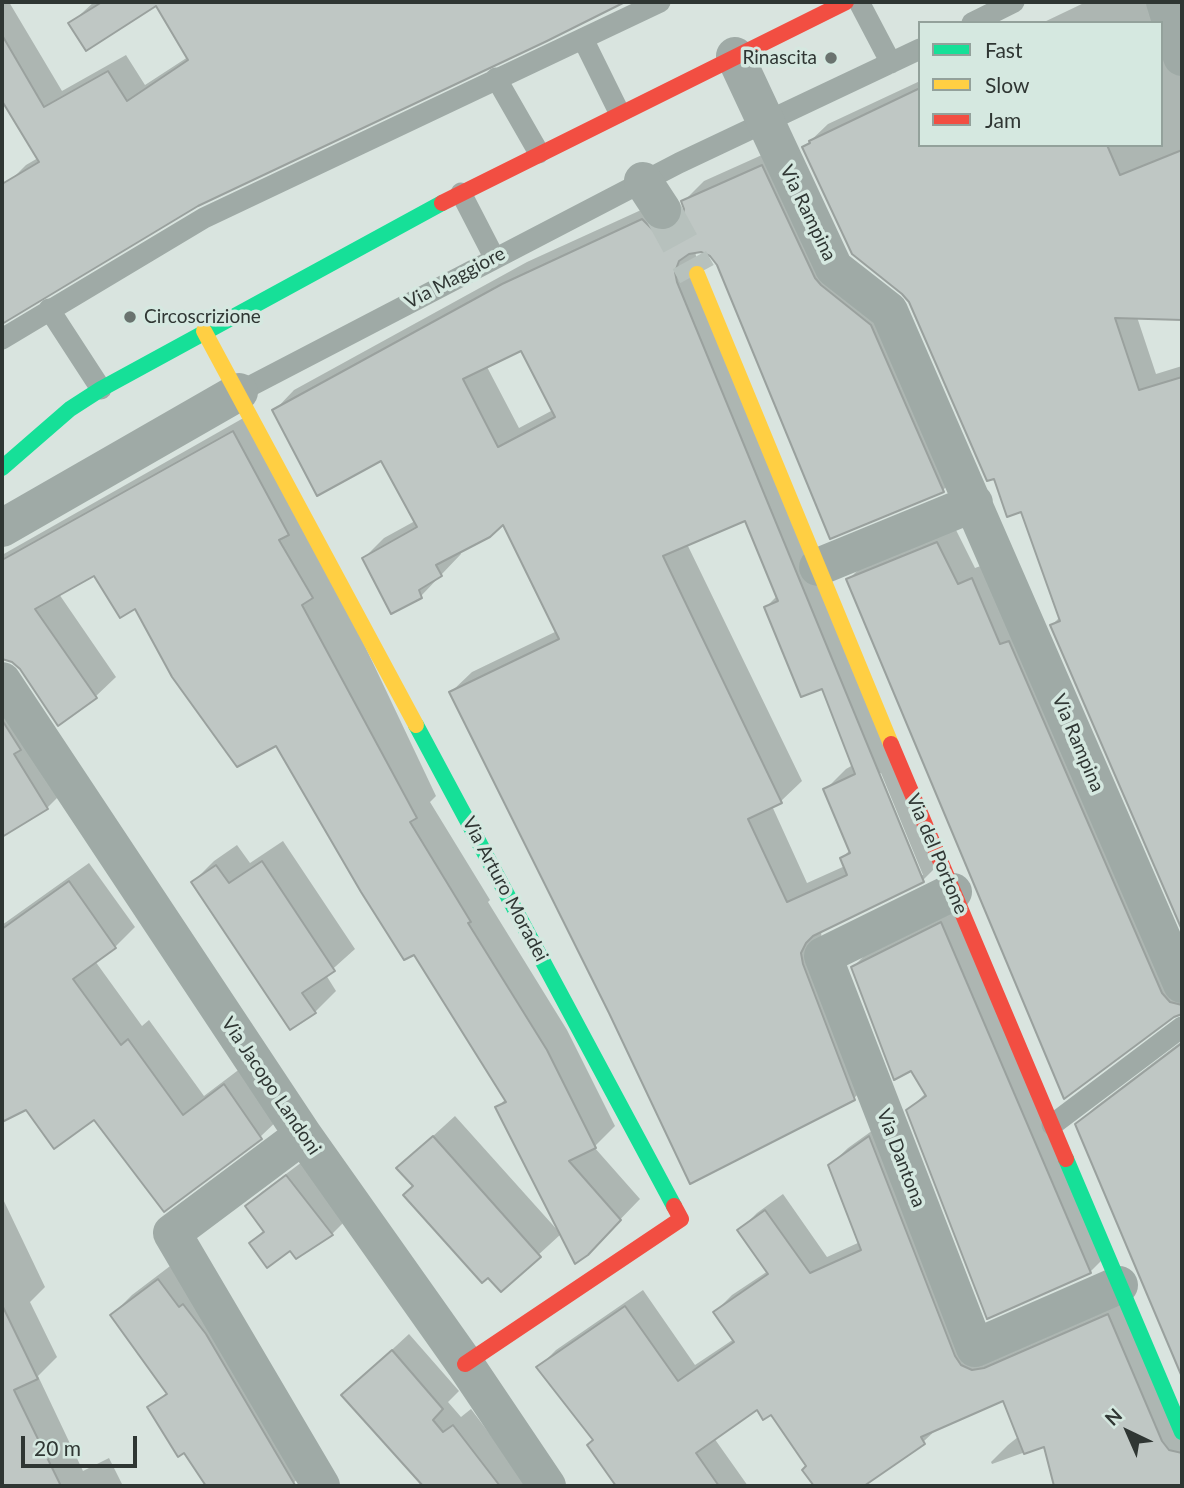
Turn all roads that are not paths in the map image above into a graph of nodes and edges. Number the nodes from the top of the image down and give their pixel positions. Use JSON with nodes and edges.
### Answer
{"nodes":[{"id":1,"x":660,"y":2,"type":"edge"},
{"id":2,"x":846,"y":2,"type":"edge"},
{"id":3,"x":859,"y":2,"type":"edge"},
{"id":4,"x":1014,"y":2,"type":"edge"},
{"id":5,"x":1165,"y":2,"type":"edge"},
{"id":6,"x":822,"y":6,"type":"edge"},
{"id":7,"x":976,"y":21,"type":"edge"},
{"id":8,"x":583,"y":39,"type":"junction"},
{"id":9,"x":918,"y":50,"type":"edge"},
{"id":10,"x":734,"y":56,"type":"junction"},
{"id":11,"x":1182,"y":57,"type":"edge"},
{"id":12,"x":891,"y":63,"type":"junction"},
{"id":13,"x":496,"y":78,"type":"junction"},
{"id":14,"x":619,"y":112,"type":"junction"},
{"id":15,"x":765,"y":123,"type":"junction"},
{"id":16,"x":539,"y":153,"type":"junction"},
{"id":17,"x":461,"y":192,"type":"junction"},
{"id":18,"x":494,"y":257,"type":"junction"},
{"id":19,"x":697,"y":274,"type":"tunnel mouth"},
{"id":20,"x":49,"y":309,"type":"junction"},
{"id":21,"x":204,"y":331,"type":"junction"},
{"id":22,"x":2,"y":339,"type":"edge"},
{"id":23,"x":101,"y":388,"type":"junction"},
{"id":24,"x":239,"y":392,"type":"junction"},
{"id":25,"x":70,"y":409,"type":"junction"},
{"id":26,"x":24,"y":429,"type":"dead end"},
{"id":27,"x":2,"y":468,"type":"edge"},
{"id":28,"x":974,"y":503,"type":"junction"},
{"id":29,"x":2,"y":528,"type":"edge"},
{"id":30,"x":818,"y":567,"type":"junction"},
{"id":31,"x":2,"y":681,"type":"edge"},
{"id":32,"x":953,"y":892,"type":"junction"},
{"id":33,"x":1182,"y":982,"type":"edge"},
{"id":34,"x":1182,"y":1027,"type":"edge"},
{"id":35,"x":1052,"y":1125,"type":"junction"},
{"id":36,"x":303,"y":1135,"type":"junction"},
{"id":37,"x":1119,"y":1285,"type":"junction"},
{"id":38,"x":465,"y":1364,"type":"junction"},
{"id":39,"x":1182,"y":1432,"type":"edge"},
{"id":40,"x":320,"y":1486,"type":"edge"},
{"id":41,"x":547,"y":1486,"type":"edge"}],
"edges":[{"from":1,"to":8,"type":"lane"},
{"from":2,"to":6,"type":"street"},
{"from":3,"to":12,"type":"lane"},
{"from":4,"to":7,"type":"lane"},
{"from":5,"to":11,"type":"street"},
{"from":6,"to":10,"type":"street"},
{"from":8,"to":13,"type":"lane"},
{"from":8,"to":14,"type":"lane"},
{"from":9,"to":12,"type":"lane","name":"Via Maggiore"},
{"from":10,"to":14,"type":"street"},
{"from":10,"to":15,"type":"street","name":"Via Rampina"},
{"from":12,"to":15,"type":"lane","name":"Via Maggiore"},
{"from":13,"to":16,"type":"lane"},
{"from":13,"to":20,"type":"lane"},
{"from":14,"to":16,"type":"street"},
{"from":15,"to":18,"type":"lane","name":"Via Maggiore"},
{"from":15,"to":28,"type":"street","name":"Via Rampina"},
{"from":16,"to":17,"type":"street"},
{"from":17,"to":18,"type":"lane"},
{"from":17,"to":21,"type":"street"},
{"from":18,"to":24,"type":"lane","name":"Via Maggiore"},
{"from":19,"to":30,"type":"street","name":"Via del Portone"},
{"from":20,"to":22,"type":"lane"},
{"from":20,"to":23,"type":"lane"},
{"from":21,"to":23,"type":"street"},
{"from":21,"to":24,"type":"street","name":"Via Arturo Moradei"},
{"from":23,"to":25,"type":"street"},
{"from":24,"to":29,"type":"street","name":"Via Maggiore"},
{"from":24,"to":38,"type":"street","name":"Via Arturo Moradei"},
{"from":25,"to":26,"type":"street"},
{"from":25,"to":27,"type":"street"},
{"from":28,"to":30,"type":"street"},
{"from":28,"to":33,"type":"street","name":"Via Rampina"},
{"from":30,"to":32,"type":"street","name":"Via del Portone"},
{"from":31,"to":36,"type":"street","name":"Via Jacopo Landoni"},
{"from":32,"to":35,"type":"street","name":"Via del Portone"},
{"from":32,"to":37,"type":"street","name":"Via Dantona"},
{"from":34,"to":35,"type":"lane"},
{"from":35,"to":37,"type":"street","name":"Via del Portone"},
{"from":36,"to":38,"type":"street","name":"Via Jacopo Landoni"},
{"from":36,"to":40,"type":"street"},
{"from":37,"to":39,"type":"street","name":"Via del Portone"},
{"from":38,"to":41,"type":"street","name":"Via Jacopo Landoni"}]}
